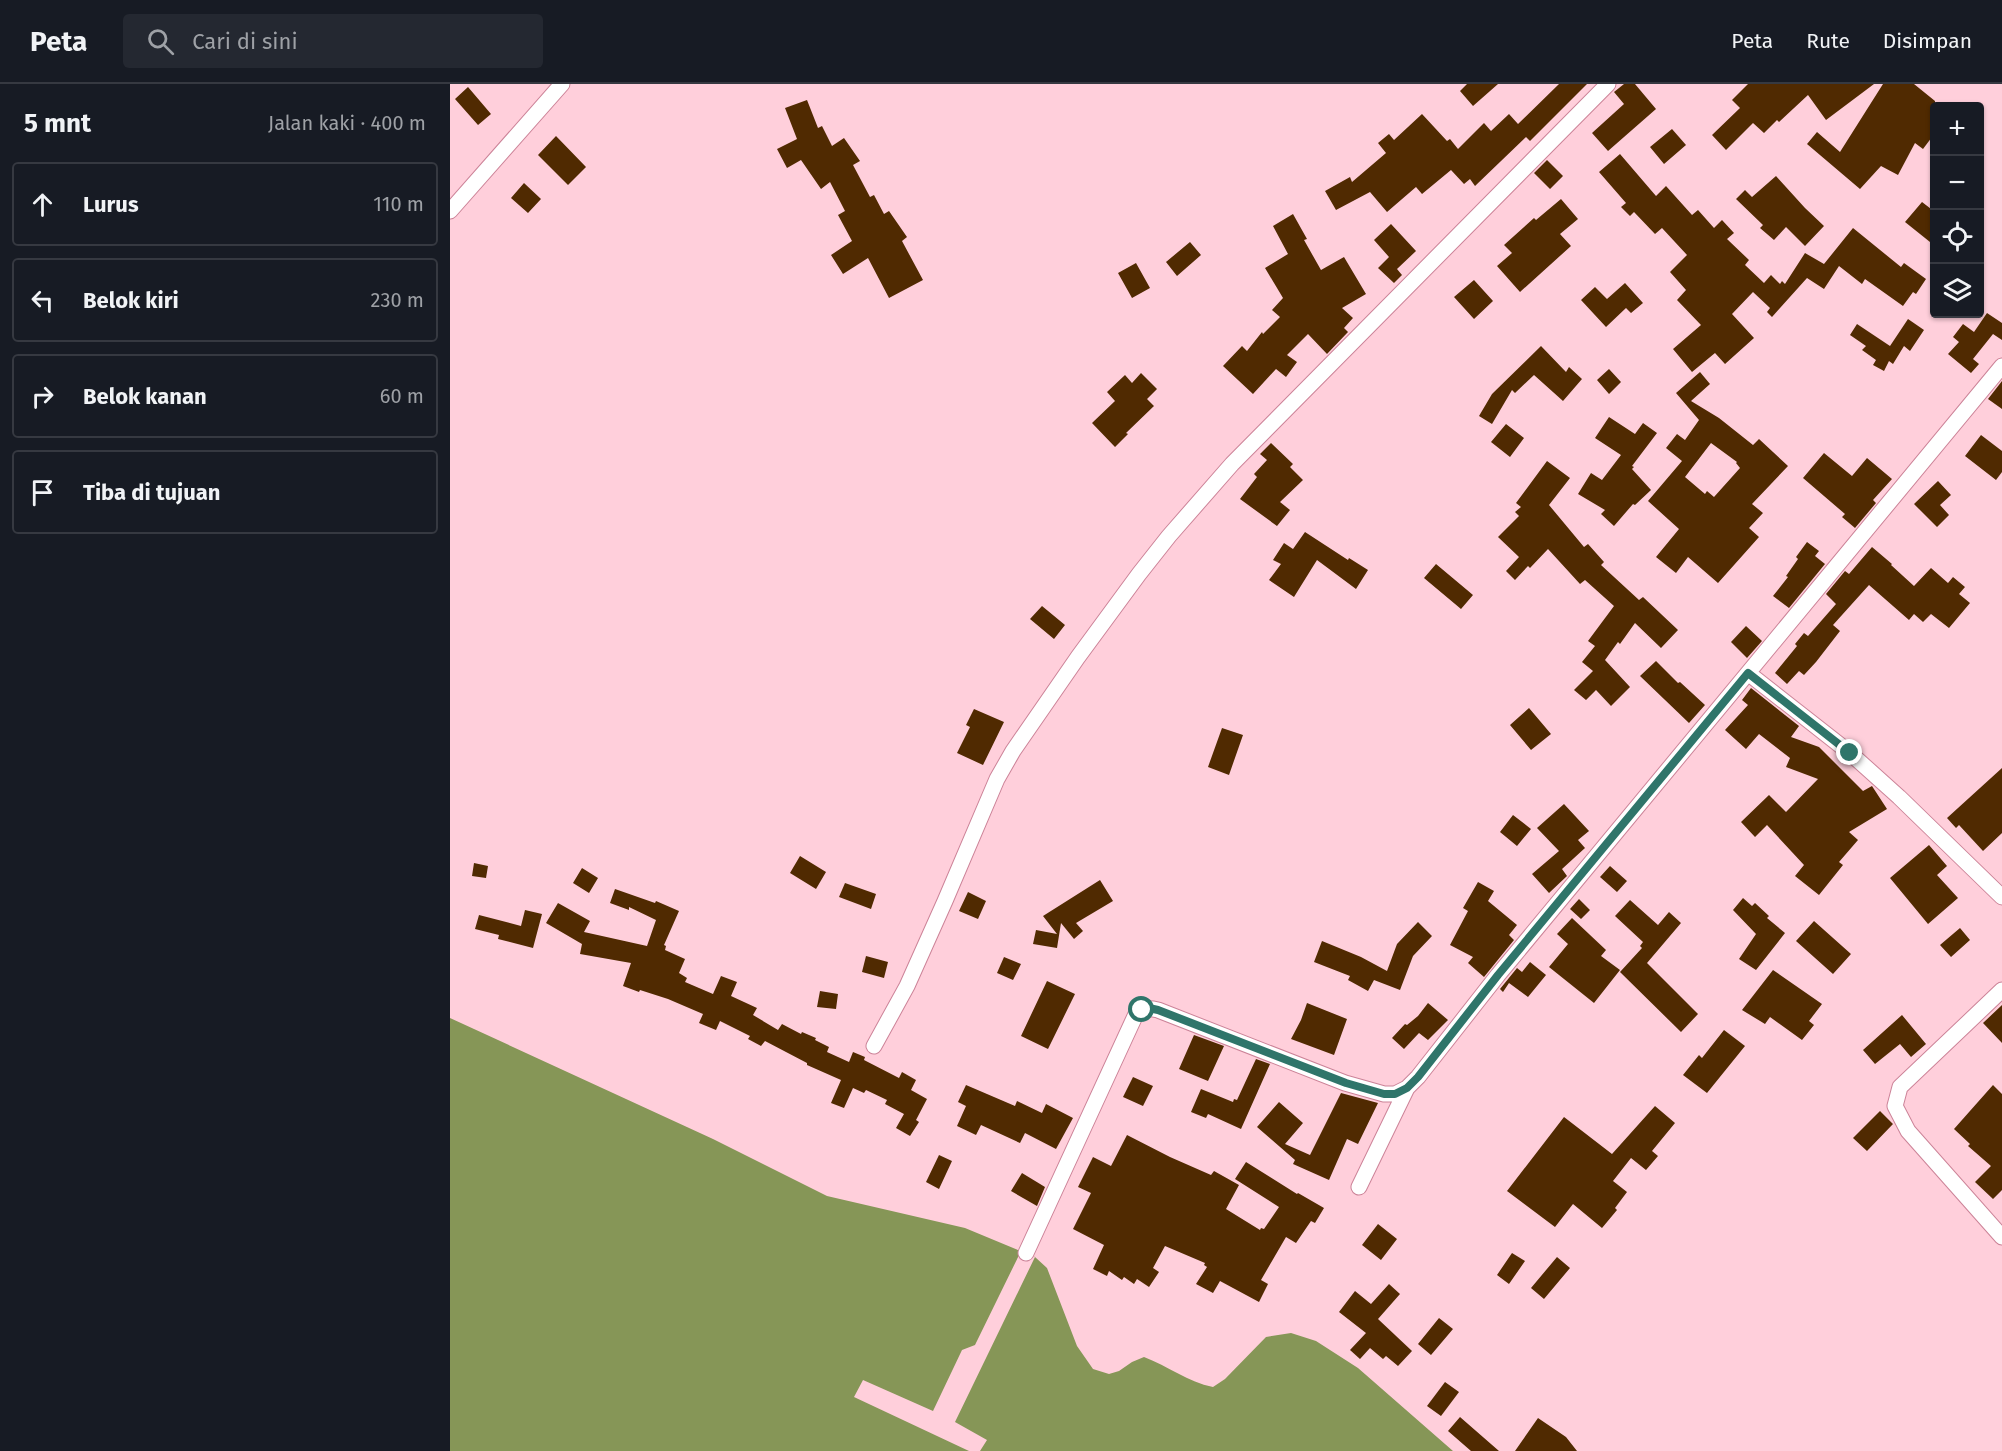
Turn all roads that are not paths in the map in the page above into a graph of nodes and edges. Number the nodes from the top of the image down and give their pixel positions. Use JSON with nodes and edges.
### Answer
{"nodes":[{"id":1,"x":562,"y":84,"type":"edge"},
{"id":2,"x":1608,"y":84,"type":"edge"},
{"id":3,"x":450,"y":211,"type":"edge"},
{"id":4,"x":2002,"y":366,"type":"edge"},
{"id":5,"x":1748,"y":673,"type":"junction"},
{"id":6,"x":2002,"y":897,"type":"edge"},
{"id":7,"x":2002,"y":990,"type":"edge"},
{"id":8,"x":874,"y":1046,"type":"dead end"},
{"id":9,"x":1407,"y":1088,"type":"junction"},
{"id":10,"x":1359,"y":1187,"type":"dead end"},
{"id":11,"x":2002,"y":1237,"type":"edge"},
{"id":12,"x":1026,"y":1253,"type":"dead end"}],
"edges":[{"from":1,"to":3,"type":"street"},
{"from":2,"to":8,"type":"street"},
{"from":4,"to":5,"type":"street"},
{"from":5,"to":6,"type":"street"},
{"from":5,"to":9,"type":"street"},
{"from":7,"to":11,"type":"street"},
{"from":9,"to":10,"type":"street"},
{"from":9,"to":12,"type":"street"}]}
